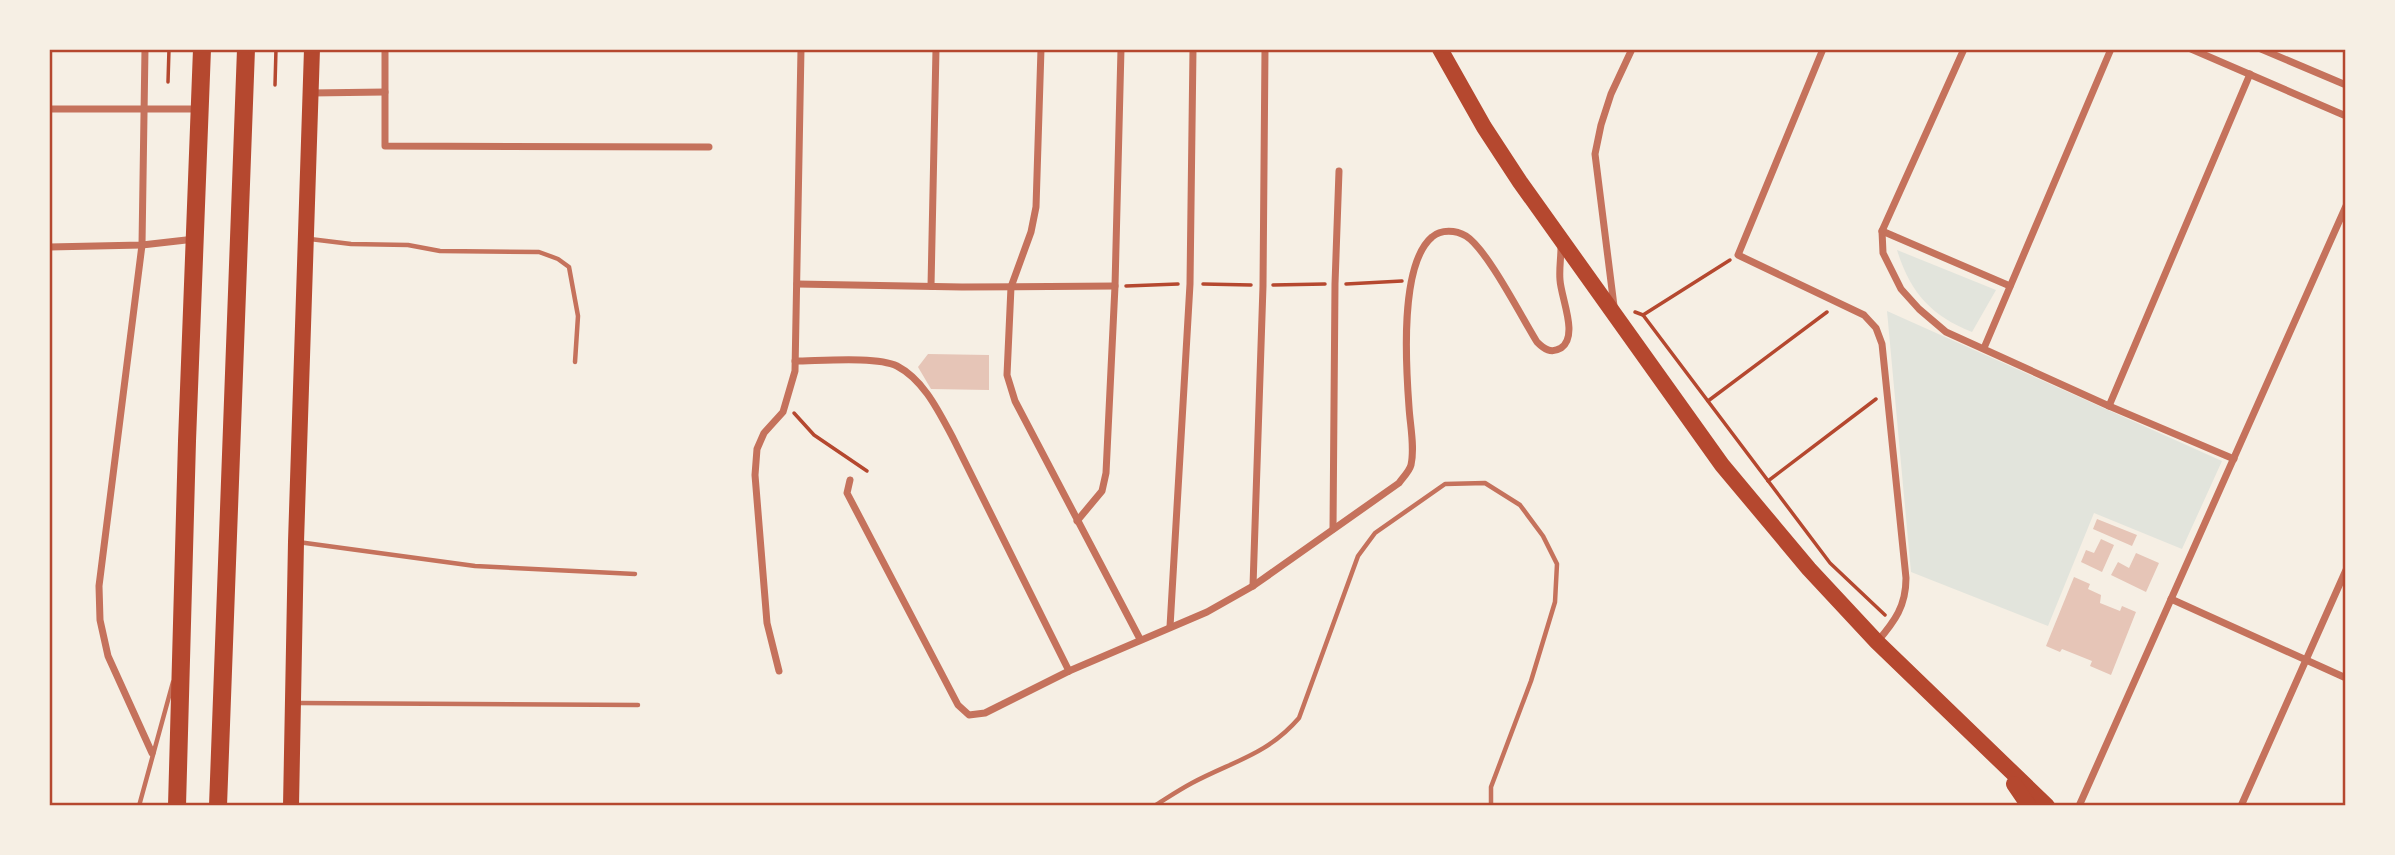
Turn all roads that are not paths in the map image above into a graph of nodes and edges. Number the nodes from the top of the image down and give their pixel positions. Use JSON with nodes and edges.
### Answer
{"nodes":[{"id":1,"x":145,"y":49,"type":"edge"},
{"id":2,"x":202,"y":49,"type":"edge"},
{"id":3,"x":246,"y":49,"type":"edge"},
{"id":4,"x":312,"y":49,"type":"edge"},
{"id":5,"x":385,"y":49,"type":"edge"},
{"id":6,"x":801,"y":49,"type":"edge"},
{"id":7,"x":936,"y":49,"type":"edge"},
{"id":8,"x":1041,"y":49,"type":"edge"},
{"id":9,"x":1121,"y":49,"type":"edge"},
{"id":10,"x":1193,"y":49,"type":"edge"},
{"id":11,"x":1265,"y":49,"type":"edge"},
{"id":12,"x":1440,"y":49,"type":"edge"},
{"id":13,"x":1632,"y":49,"type":"edge"},
{"id":14,"x":1824,"y":49,"type":"edge"},
{"id":15,"x":1964,"y":49,"type":"edge"},
{"id":16,"x":2111,"y":49,"type":"edge"},
{"id":17,"x":2191,"y":49,"type":"edge"},
{"id":18,"x":2261,"y":49,"type":"edge"},
{"id":19,"x":2270,"y":51,"type":"edge"},
{"id":20,"x":2250,"y":74,"type":"junction"},
{"id":21,"x":2346,"y":85,"type":"edge"},
{"id":22,"x":385,"y":92,"type":"junction"},
{"id":23,"x":310,"y":93,"type":"junction"},
{"id":24,"x":49,"y":109,"type":"edge"},
{"id":25,"x":145,"y":109,"type":"junction"},
{"id":26,"x":201,"y":109,"type":"junction"},
{"id":27,"x":2346,"y":116,"type":"edge"},
{"id":28,"x":709,"y":147,"type":"dead end"},
{"id":29,"x":1339,"y":171,"type":"dead end"},
{"id":30,"x":2346,"y":206,"type":"edge"},
{"id":31,"x":1882,"y":231,"type":"junction"},
{"id":32,"x":195,"y":239,"type":"junction"},
{"id":33,"x":306,"y":239,"type":"junction"},
{"id":34,"x":1562,"y":242,"type":"junction"},
{"id":35,"x":142,"y":244,"type":"junction"},
{"id":36,"x":49,"y":247,"type":"edge"},
{"id":37,"x":797,"y":284,"type":"junction"},
{"id":38,"x":931,"y":286,"type":"junction"},
{"id":39,"x":1115,"y":286,"type":"junction"},
{"id":40,"x":2010,"y":286,"type":"junction"},
{"id":41,"x":1011,"y":287,"type":"junction"},
{"id":42,"x":1614,"y":311,"type":"junction"},
{"id":43,"x":1983,"y":348,"type":"junction"},
{"id":44,"x":795,"y":361,"type":"junction"},
{"id":45,"x":575,"y":362,"type":"dead end"},
{"id":46,"x":2109,"y":406,"type":"junction"},
{"id":47,"x":2234,"y":459,"type":"junction"},
{"id":48,"x":850,"y":480,"type":"dead end"},
{"id":49,"x":1077,"y":521,"type":"junction"},
{"id":50,"x":1333,"y":529,"type":"junction"},
{"id":51,"x":296,"y":542,"type":"junction"},
{"id":52,"x":2346,"y":570,"type":"edge"},
{"id":53,"x":635,"y":574,"type":"dead end"},
{"id":54,"x":1253,"y":586,"type":"junction"},
{"id":55,"x":2171,"y":599,"type":"junction"},
{"id":56,"x":1170,"y":627,"type":"junction"},
{"id":57,"x":1140,"y":639,"type":"junction"},
{"id":58,"x":1877,"y":642,"type":"junction"},
{"id":59,"x":183,"y":647,"type":"junction"},
{"id":60,"x":2306,"y":660,"type":"junction"},
{"id":61,"x":779,"y":671,"type":"dead end"},
{"id":62,"x":1069,"y":671,"type":"junction"},
{"id":63,"x":2346,"y":678,"type":"edge"},
{"id":64,"x":293,"y":703,"type":"junction"},
{"id":65,"x":638,"y":705,"type":"dead end"},
{"id":66,"x":152,"y":753,"type":"junction"},
{"id":67,"x":1994,"y":756,"type":"junction"},
{"id":68,"x":139,"y":806,"type":"edge"},
{"id":69,"x":177,"y":806,"type":"edge"},
{"id":70,"x":218,"y":806,"type":"edge"},
{"id":71,"x":291,"y":806,"type":"edge"},
{"id":72,"x":1154,"y":806,"type":"edge"},
{"id":73,"x":1491,"y":806,"type":"edge"},
{"id":74,"x":2029,"y":806,"type":"edge"},
{"id":75,"x":2047,"y":806,"type":"edge"},
{"id":76,"x":2079,"y":806,"type":"edge"},
{"id":77,"x":2241,"y":806,"type":"edge"}],
"edges":[{"from":1,"to":25,"type":"street"},
{"from":2,"to":26,"type":"highway"},
{"from":3,"to":70,"type":"highway"},
{"from":4,"to":23,"type":"main road"},
{"from":5,"to":22,"type":"street"},
{"from":6,"to":37,"type":"street"},
{"from":7,"to":38,"type":"street"},
{"from":8,"to":41,"type":"street"},
{"from":9,"to":39,"type":"street"},
{"from":10,"to":56,"type":"street"},
{"from":11,"to":54,"type":"street"},
{"from":12,"to":34,"type":"main road"},
{"from":13,"to":42,"type":"street"},
{"from":14,"to":58,"type":"street"},
{"from":15,"to":31,"type":"street"},
{"from":16,"to":40,"type":"street"},
{"from":17,"to":20,"type":"street"},
{"from":18,"to":19,"type":"street"},
{"from":19,"to":21,"type":"street"},
{"from":20,"to":27,"type":"street"},
{"from":20,"to":46,"type":"street"},
{"from":22,"to":23,"type":"street"},
{"from":22,"to":28,"type":"street"},
{"from":23,"to":33,"type":"main road"},
{"from":24,"to":25,"type":"street"},
{"from":25,"to":26,"type":"street"},
{"from":25,"to":35,"type":"street"},
{"from":26,"to":32,"type":"highway"},
{"from":29,"to":50,"type":"street"},
{"from":30,"to":47,"type":"street"},
{"from":31,"to":40,"type":"street"},
{"from":31,"to":43,"type":"street"},
{"from":32,"to":35,"type":"street"},
{"from":32,"to":59,"type":"highway"},
{"from":33,"to":45,"type":"lane"},
{"from":33,"to":51,"type":"main road"},
{"from":34,"to":42,"type":"main road"},
{"from":34,"to":50,"type":"street"},
{"from":35,"to":36,"type":"street"},
{"from":35,"to":66,"type":"street"},
{"from":37,"to":38,"type":"street"},
{"from":37,"to":44,"type":"street"},
{"from":38,"to":41,"type":"street"},
{"from":39,"to":41,"type":"street"},
{"from":39,"to":49,"type":"street"},
{"from":40,"to":43,"type":"street"},
{"from":41,"to":49,"type":"street"},
{"from":42,"to":58,"type":"main road"},
{"from":43,"to":46,"type":"street"},
{"from":44,"to":61,"type":"street"},
{"from":44,"to":62,"type":"street"},
{"from":46,"to":47,"type":"street"},
{"from":47,"to":55,"type":"street"},
{"from":48,"to":62,"type":"street"},
{"from":49,"to":57,"type":"street"},
{"from":50,"to":54,"type":"street"},
{"from":51,"to":53,"type":"lane"},
{"from":51,"to":64,"type":"main road"},
{"from":52,"to":60,"type":"street"},
{"from":54,"to":56,"type":"street"},
{"from":55,"to":60,"type":"street"},
{"from":55,"to":76,"type":"street"},
{"from":56,"to":57,"type":"street"},
{"from":57,"to":62,"type":"street"},
{"from":58,"to":67,"type":"main road"},
{"from":59,"to":66,"type":"lane"},
{"from":59,"to":69,"type":"highway"},
{"from":60,"to":63,"type":"street"},
{"from":60,"to":77,"type":"street"},
{"from":64,"to":65,"type":"lane"},
{"from":64,"to":71,"type":"main road"},
{"from":66,"to":68,"type":"lane"},
{"from":67,"to":74,"type":"main road"},
{"from":67,"to":75,"type":"main road"},
{"from":72,"to":73,"type":"lane"}]}
